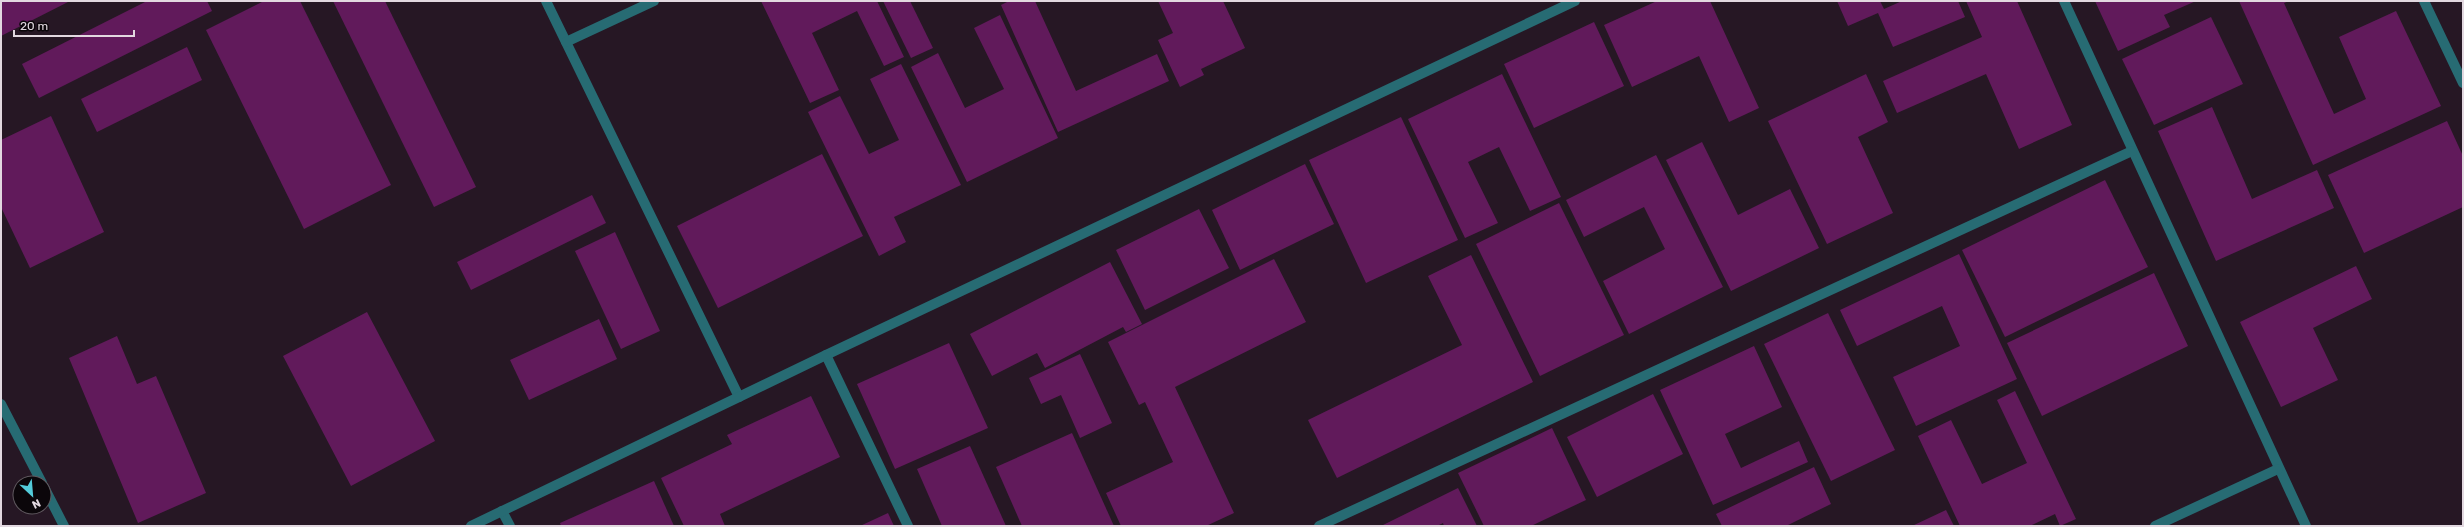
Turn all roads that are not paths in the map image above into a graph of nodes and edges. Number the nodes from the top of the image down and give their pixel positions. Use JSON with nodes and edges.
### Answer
{"nodes":[{"id":1,"x":546,"y":1,"type":"edge"},
{"id":2,"x":654,"y":1,"type":"edge"},
{"id":3,"x":1575,"y":1,"type":"edge"},
{"id":4,"x":2064,"y":1,"type":"edge"},
{"id":5,"x":2424,"y":1,"type":"edge"},
{"id":6,"x":566,"y":42,"type":"junction"},
{"id":7,"x":2463,"y":83,"type":"edge"},
{"id":8,"x":2132,"y":151,"type":"junction"},
{"id":9,"x":826,"y":355,"type":"junction"},
{"id":10,"x":739,"y":397,"type":"junction"},
{"id":11,"x":1,"y":404,"type":"edge"},
{"id":12,"x":2278,"y":469,"type":"junction"},
{"id":13,"x":38,"y":475,"type":"edge"},
{"id":14,"x":52,"y":503,"type":"edge"},
{"id":15,"x":502,"y":511,"type":"junction"},
{"id":16,"x":64,"y":526,"type":"edge"},
{"id":17,"x":471,"y":526,"type":"edge"},
{"id":18,"x":510,"y":526,"type":"edge"},
{"id":19,"x":908,"y":526,"type":"edge"},
{"id":20,"x":1319,"y":526,"type":"edge"},
{"id":21,"x":2155,"y":526,"type":"edge"},
{"id":22,"x":2306,"y":526,"type":"edge"}],
"edges":[{"from":1,"to":6,"type":"street"},
{"from":2,"to":6,"type":"street"},
{"from":3,"to":9,"type":"street"},
{"from":4,"to":8,"type":"street"},
{"from":5,"to":7,"type":"street"},
{"from":6,"to":10,"type":"street"},
{"from":8,"to":12,"type":"street"},
{"from":8,"to":20,"type":"street"},
{"from":9,"to":10,"type":"street"},
{"from":9,"to":19,"type":"street"},
{"from":10,"to":15,"type":"street"},
{"from":11,"to":13,"type":"street"},
{"from":12,"to":21,"type":"street"},
{"from":12,"to":22,"type":"street"},
{"from":14,"to":16,"type":"street"},
{"from":15,"to":17,"type":"street"},
{"from":15,"to":18,"type":"street"}]}
